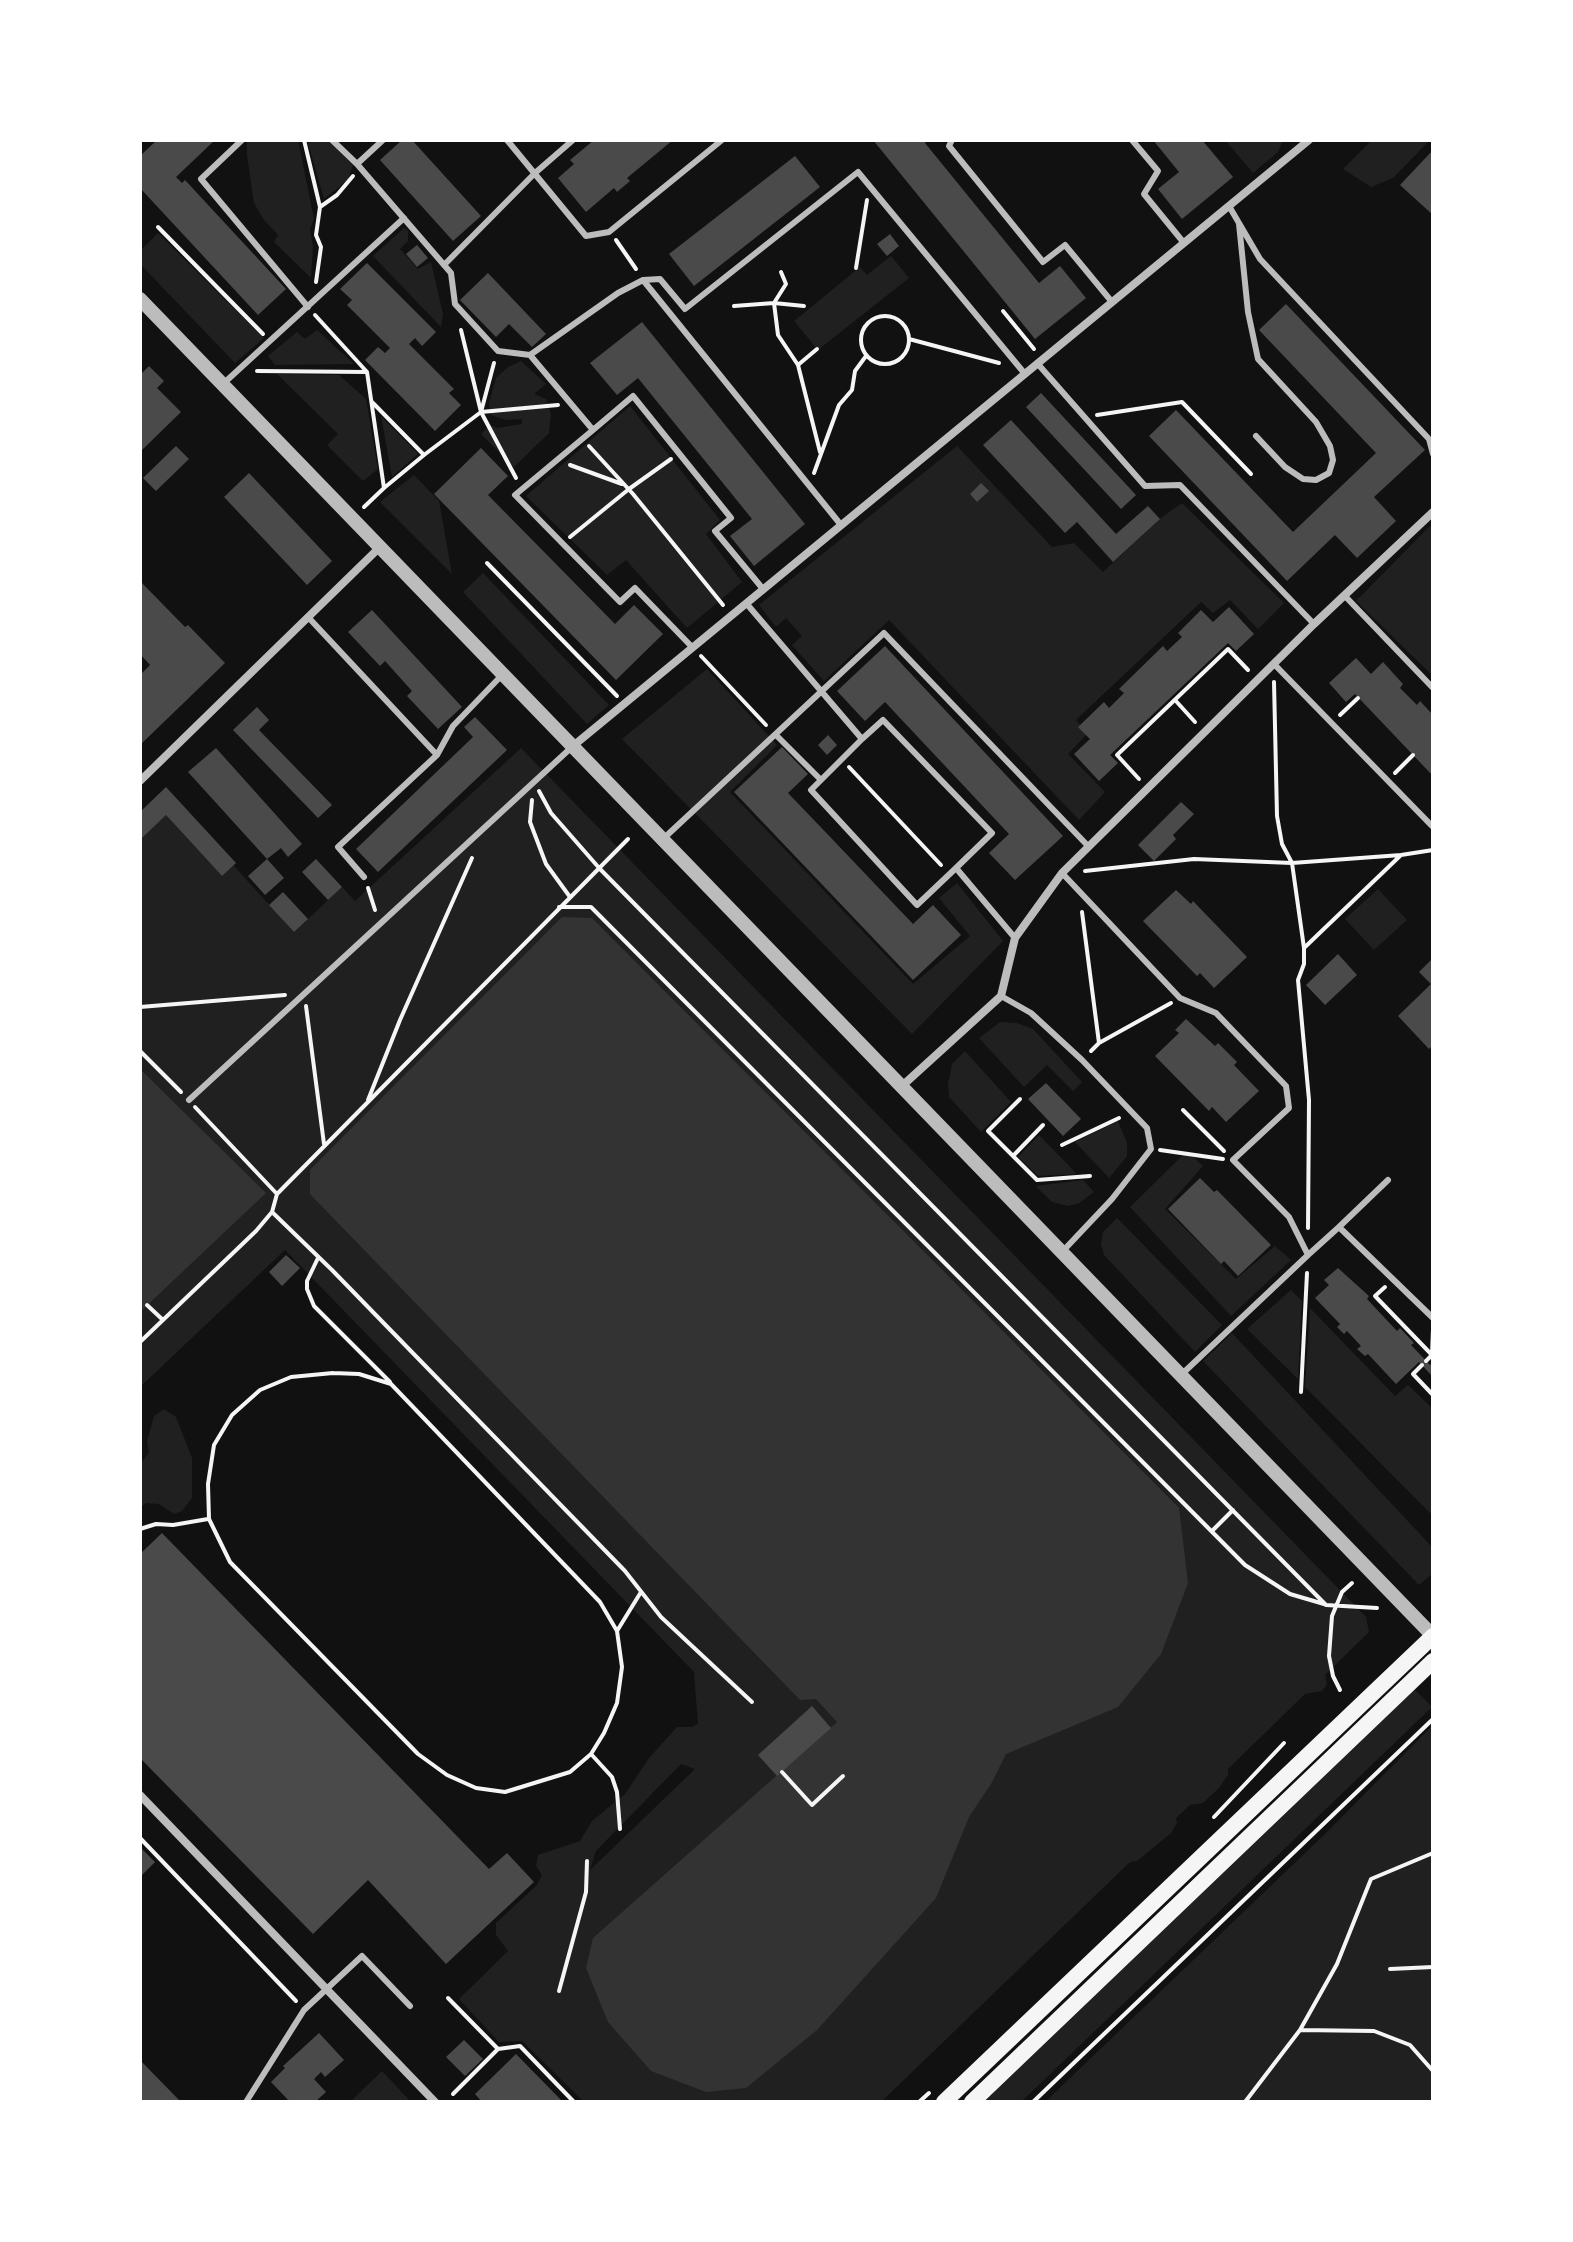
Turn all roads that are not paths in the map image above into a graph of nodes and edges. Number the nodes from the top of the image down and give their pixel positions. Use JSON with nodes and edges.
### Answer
{"nodes":[{"id":1,"x":242,"y":140,"type":"edge"},
{"id":2,"x":332,"y":140,"type":"edge"},
{"id":3,"x":383,"y":140,"type":"edge"},
{"id":4,"x":507,"y":140,"type":"edge"},
{"id":5,"x":573,"y":140,"type":"edge"},
{"id":6,"x":722,"y":140,"type":"edge"},
{"id":7,"x":952,"y":140,"type":"edge"},
{"id":8,"x":1132,"y":140,"type":"edge"},
{"id":9,"x":1309,"y":140,"type":"edge"},
{"id":10,"x":357,"y":164,"type":"junction"},
{"id":11,"x":535,"y":173,"type":"junction"},
{"id":12,"x":1229,"y":206,"type":"junction"},
{"id":13,"x":404,"y":218,"type":"junction"},
{"id":14,"x":1239,"y":224,"type":"junction"},
{"id":15,"x":1184,"y":243,"type":"junction"},
{"id":16,"x":444,"y":265,"type":"junction"},
{"id":17,"x":643,"y":280,"type":"junction"},
{"id":18,"x":140,"y":299,"type":"edge"},
{"id":19,"x":1112,"y":302,"type":"junction"},
{"id":20,"x":308,"y":307,"type":"junction"},
{"id":21,"x":530,"y":355,"type":"junction"},
{"id":22,"x":1037,"y":363,"type":"junction"},
{"id":23,"x":1022,"y":371,"type":"junction"},
{"id":24,"x":223,"y":384,"type":"junction"},
{"id":25,"x":593,"y":430,"type":"junction"},
{"id":26,"x":1256,"y":436,"type":"dead end"},
{"id":27,"x":1433,"y":454,"type":"edge"},
{"id":28,"x":1433,"y":512,"type":"edge"},
{"id":29,"x":841,"y":525,"type":"junction"},
{"id":30,"x":380,"y":547,"type":"junction"},
{"id":31,"x":763,"y":589,"type":"junction"},
{"id":32,"x":1344,"y":595,"type":"junction"},
{"id":33,"x":746,"y":603,"type":"junction"},
{"id":34,"x":308,"y":617,"type":"junction"},
{"id":35,"x":1314,"y":624,"type":"junction"},
{"id":36,"x":692,"y":647,"type":"junction"},
{"id":37,"x":1274,"y":664,"type":"junction"},
{"id":38,"x":503,"y":674,"type":"junction"},
{"id":39,"x":1433,"y":688,"type":"edge"},
{"id":40,"x":822,"y":692,"type":"junction"},
{"id":41,"x":776,"y":735,"type":"junction"},
{"id":42,"x":862,"y":739,"type":"junction"},
{"id":43,"x":573,"y":746,"type":"junction"},
{"id":44,"x":437,"y":755,"type":"junction"},
{"id":45,"x":821,"y":780,"type":"junction"},
{"id":46,"x":140,"y":781,"type":"edge"},
{"id":47,"x":1433,"y":827,"type":"edge"},
{"id":48,"x":663,"y":839,"type":"junction"},
{"id":49,"x":1089,"y":847,"type":"junction"},
{"id":50,"x":956,"y":868,"type":"junction"},
{"id":51,"x":1062,"y":873,"type":"junction"},
{"id":52,"x":364,"y":877,"type":"road end"},
{"id":53,"x":1015,"y":938,"type":"junction"},
{"id":54,"x":1001,"y":996,"type":"junction"},
{"id":55,"x":902,"y":1086,"type":"junction"},
{"id":56,"x":189,"y":1100,"type":"road end"},
{"id":57,"x":1388,"y":1180,"type":"dead end"},
{"id":58,"x":1339,"y":1227,"type":"junction"},
{"id":59,"x":1062,"y":1252,"type":"junction"},
{"id":60,"x":1308,"y":1255,"type":"junction"},
{"id":61,"x":1433,"y":1318,"type":"edge"},
{"id":62,"x":1181,"y":1375,"type":"junction"},
{"id":63,"x":1433,"y":1636,"type":"edge"},
{"id":64,"x":1433,"y":1661,"type":"edge"},
{"id":65,"x":140,"y":1795,"type":"edge"},
{"id":66,"x":327,"y":1989,"type":"junction"},
{"id":67,"x":410,"y":2006,"type":"dead end"},
{"id":68,"x":246,"y":2102,"type":"edge"},
{"id":69,"x":435,"y":2102,"type":"edge"},
{"id":70,"x":944,"y":2102,"type":"edge"},
{"id":71,"x":972,"y":2102,"type":"edge"}],
"edges":[{"from":1,"to":20,"type":"lane"},
{"from":2,"to":10,"type":"lane"},
{"from":3,"to":10,"type":"lane"},
{"from":4,"to":11,"type":"lane"},
{"from":5,"to":11,"type":"lane"},
{"from":6,"to":11,"type":"lane"},
{"from":7,"to":19,"type":"lane"},
{"from":8,"to":15,"type":"lane"},
{"from":9,"to":12,"type":"street"},
{"from":10,"to":13,"type":"lane"},
{"from":11,"to":16,"type":"lane"},
{"from":12,"to":14,"type":"lane"},
{"from":12,"to":15,"type":"street"},
{"from":13,"to":16,"type":"lane"},
{"from":13,"to":20,"type":"lane"},
{"from":14,"to":26,"type":"lane"},
{"from":14,"to":27,"type":"lane"},
{"from":15,"to":19,"type":"street"},
{"from":16,"to":21,"type":"lane"},
{"from":17,"to":21,"type":"lane"},
{"from":17,"to":23,"type":"lane"},
{"from":17,"to":29,"type":"lane"},
{"from":18,"to":24,"type":"street"},
{"from":19,"to":22,"type":"street"},
{"from":20,"to":24,"type":"lane"},
{"from":21,"to":25,"type":"lane"},
{"from":22,"to":23,"type":"street"},
{"from":22,"to":35,"type":"lane"},
{"from":23,"to":29,"type":"street"},
{"from":24,"to":30,"type":"street"},
{"from":25,"to":31,"type":"lane"},
{"from":25,"to":36,"type":"lane"},
{"from":28,"to":32,"type":"street"},
{"from":29,"to":31,"type":"street"},
{"from":30,"to":34,"type":"street"},
{"from":30,"to":38,"type":"street"},
{"from":31,"to":33,"type":"street"},
{"from":32,"to":35,"type":"street"},
{"from":32,"to":39,"type":"lane"},
{"from":33,"to":36,"type":"street"},
{"from":33,"to":40,"type":"lane"},
{"from":34,"to":44,"type":"lane"},
{"from":34,"to":46,"type":"street"},
{"from":35,"to":37,"type":"street"},
{"from":36,"to":43,"type":"street"},
{"from":37,"to":47,"type":"lane"},
{"from":37,"to":49,"type":"street"},
{"from":38,"to":43,"type":"street"},
{"from":38,"to":44,"type":"lane"},
{"from":40,"to":41,"type":"lane"},
{"from":40,"to":42,"type":"lane"},
{"from":40,"to":49,"type":"lane"},
{"from":41,"to":45,"type":"lane"},
{"from":41,"to":48,"type":"lane"},
{"from":42,"to":45,"type":"lane"},
{"from":42,"to":50,"type":"lane"},
{"from":43,"to":48,"type":"street"},
{"from":43,"to":56,"type":"lane"},
{"from":44,"to":52,"type":"lane"},
{"from":45,"to":50,"type":"lane"},
{"from":48,"to":55,"type":"street"},
{"from":49,"to":51,"type":"street"},
{"from":50,"to":53,"type":"lane"},
{"from":51,"to":53,"type":"street"},
{"from":51,"to":60,"type":"lane"},
{"from":53,"to":54,"type":"street"},
{"from":54,"to":55,"type":"street"},
{"from":54,"to":59,"type":"lane"},
{"from":55,"to":59,"type":"street"},
{"from":57,"to":58,"type":"lane"},
{"from":58,"to":60,"type":"lane"},
{"from":58,"to":61,"type":"lane"},
{"from":59,"to":62,"type":"street"},
{"from":60,"to":62,"type":"lane"},
{"from":62,"to":63,"type":"street"},
{"from":63,"to":70,"type":"main road"},
{"from":64,"to":71,"type":"main road"},
{"from":65,"to":66,"type":"street"},
{"from":66,"to":67,"type":"lane"},
{"from":66,"to":68,"type":"lane"},
{"from":66,"to":69,"type":"street"}]}
